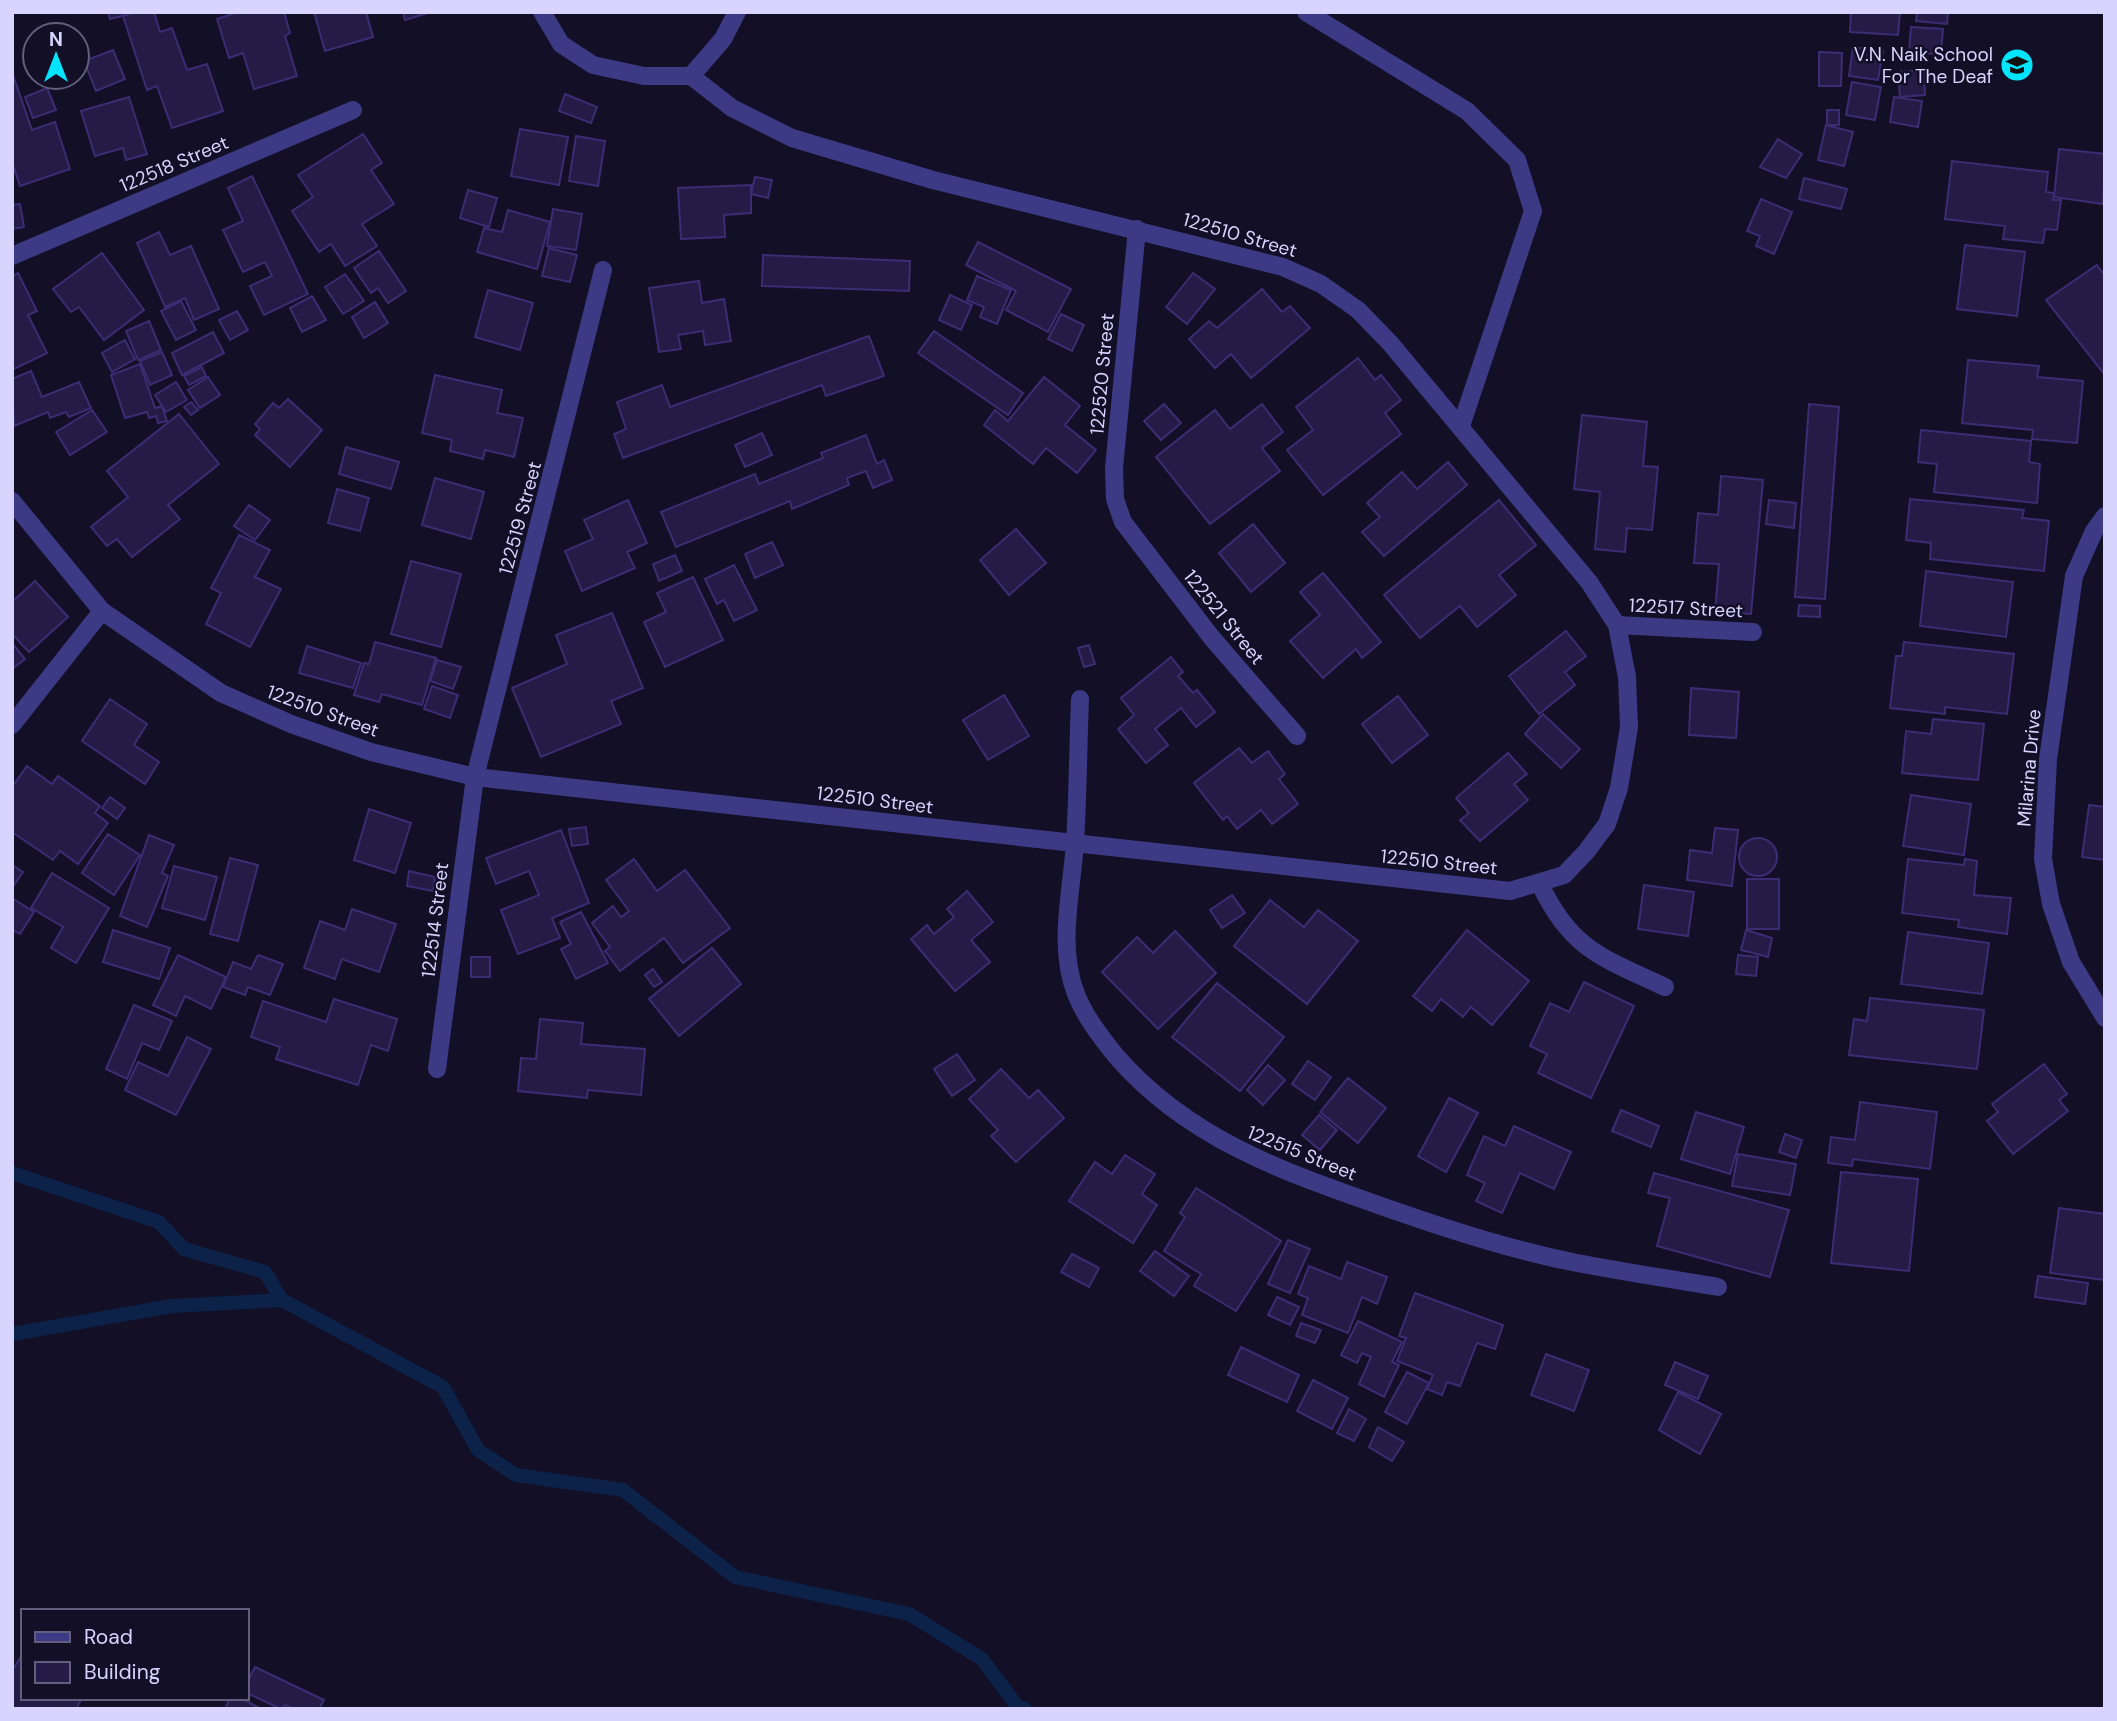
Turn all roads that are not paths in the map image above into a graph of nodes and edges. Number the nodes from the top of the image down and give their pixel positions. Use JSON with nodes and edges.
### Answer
{"nodes":[{"id":1,"x":542,"y":12,"type":"edge"},
{"id":2,"x":737,"y":12,"type":"edge"},
{"id":3,"x":1306,"y":12,"type":"edge"},
{"id":4,"x":691,"y":76,"type":"junction"},
{"id":5,"x":353,"y":110,"type":"dead end"},
{"id":6,"x":1137,"y":229,"type":"junction"},
{"id":7,"x":12,"y":256,"type":"edge"},
{"id":8,"x":603,"y":270,"type":"dead end"},
{"id":9,"x":1461,"y":426,"type":"junction"},
{"id":10,"x":12,"y":501,"type":"edge"},
{"id":11,"x":2105,"y":516,"type":"edge"},
{"id":12,"x":1123,"y":522,"type":"joint"},
{"id":13,"x":102,"y":611,"type":"junction"},
{"id":14,"x":1617,"y":625,"type":"junction"},
{"id":15,"x":1753,"y":632,"type":"dead end"},
{"id":16,"x":1080,"y":699,"type":"dead end"},
{"id":17,"x":12,"y":725,"type":"edge"},
{"id":18,"x":1297,"y":736,"type":"dead end"},
{"id":19,"x":475,"y":777,"type":"junction"},
{"id":20,"x":1075,"y":845,"type":"junction"},
{"id":21,"x":1540,"y":884,"type":"junction"},
{"id":22,"x":1665,"y":987,"type":"dead end"},
{"id":23,"x":2105,"y":1018,"type":"edge"},
{"id":24,"x":437,"y":1069,"type":"dead end"},
{"id":25,"x":1718,"y":1287,"type":"dead end"}],
"edges":[{"from":1,"to":4,"type":"street"},
{"from":2,"to":4,"type":"street"},
{"from":3,"to":9,"type":"street"},
{"from":4,"to":6,"type":"street","name":"122510 Street"},
{"from":5,"to":7,"type":"street","name":"122518 Street"},
{"from":6,"to":9,"type":"street","name":"122510 Street"},
{"from":6,"to":12,"type":"street","name":"122520 Street"},
{"from":8,"to":19,"type":"street","name":"122519 Street"},
{"from":9,"to":14,"type":"street","name":"122510 Street"},
{"from":10,"to":13,"type":"street","name":"122510 Street"},
{"from":11,"to":23,"type":"street","name":"Milarina Drive"},
{"from":12,"to":18,"type":"street","name":"122521 Street"},
{"from":13,"to":17,"type":"street"},
{"from":13,"to":19,"type":"street","name":"122510 Street"},
{"from":14,"to":15,"type":"street","name":"122517 Street"},
{"from":14,"to":21,"type":"street","name":"122510 Street"},
{"from":16,"to":20,"type":"street"},
{"from":19,"to":20,"type":"street","name":"122510 Street"},
{"from":19,"to":24,"type":"street","name":"122514 Street"},
{"from":20,"to":21,"type":"street","name":"122510 Street"},
{"from":20,"to":25,"type":"street","name":"122515 Street"},
{"from":21,"to":22,"type":"street"}]}
